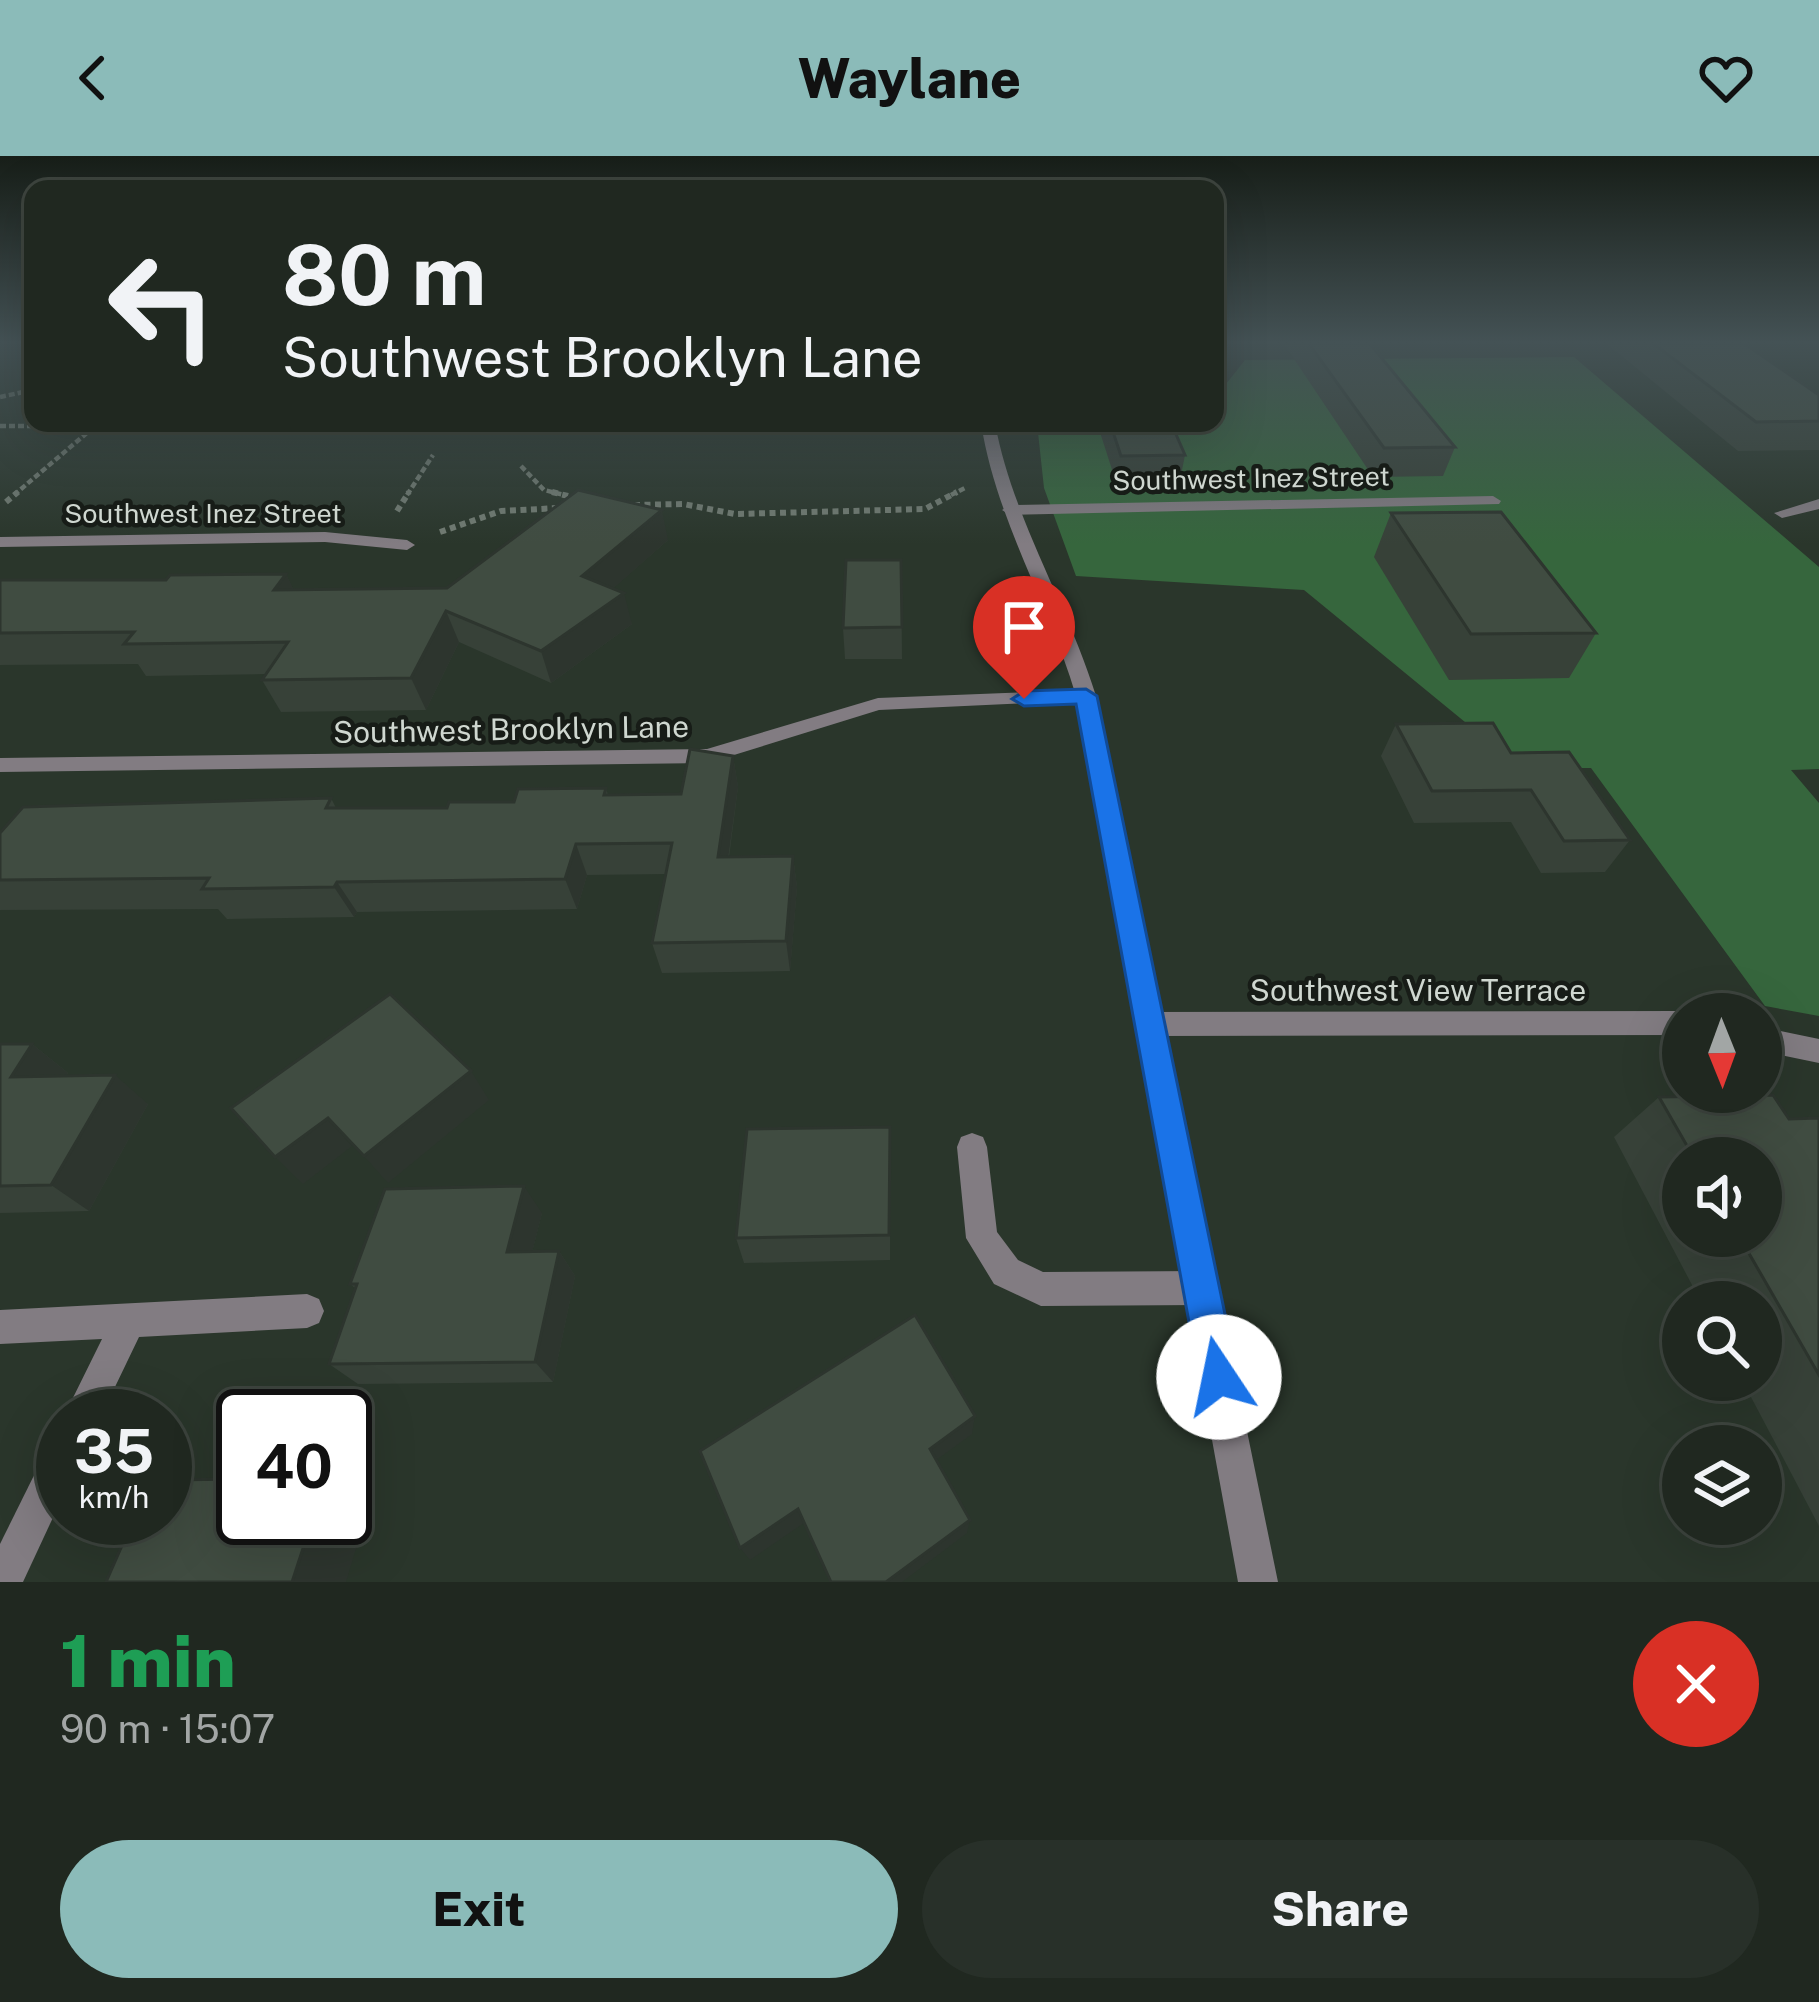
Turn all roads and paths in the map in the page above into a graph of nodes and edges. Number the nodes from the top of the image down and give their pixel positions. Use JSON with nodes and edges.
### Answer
{"nodes":[{"id":1,"x":88,"y":432,"type":"edge"},
{"id":2,"x":990,"y":432,"type":"edge"},
{"id":3,"x":433,"y":455,"type":"dead end"},
{"id":4,"x":520,"y":466,"type":"dead end"},
{"id":5,"x":963,"y":488,"type":"dead end"},
{"id":6,"x":407,"y":496,"type":"dead end"},
{"id":7,"x":1493,"y":501,"type":"dead end"},
{"id":8,"x":1819,"y":504,"type":"edge"},
{"id":9,"x":626,"y":506,"type":"edge"},
{"id":10,"x":0,"y":507,"type":"edge"},
{"id":11,"x":1010,"y":510,"type":"junction"},
{"id":12,"x":1782,"y":513,"type":"dead end"},
{"id":13,"x":0,"y":542,"type":"edge"},
{"id":14,"x":406,"y":545,"type":"joint"},
{"id":15,"x":1086,"y":696,"type":"junction"},
{"id":16,"x":0,"y":765,"type":"edge"},
{"id":17,"x":1662,"y":1023,"type":"edge"},
{"id":18,"x":1153,"y":1024,"type":"junction"},
{"id":19,"x":1782,"y":1043,"type":"edge"},
{"id":20,"x":1819,"y":1051,"type":"edge"},
{"id":21,"x":973,"y":1147,"type":"dead end"},
{"id":22,"x":1201,"y":1288,"type":"junction"},
{"id":23,"x":307,"y":1311,"type":"dead end"},
{"id":24,"x":129,"y":1321,"type":"junction"},
{"id":25,"x":0,"y":1327,"type":"edge"},
{"id":26,"x":95,"y":1389,"type":"edge"},
{"id":27,"x":36,"y":1512,"type":"edge"},
{"id":28,"x":2,"y":1582,"type":"edge"},
{"id":29,"x":1258,"y":1582,"type":"edge"}],
"edges":[{"from":1,"to":10,"type":"path"},
{"from":2,"to":11,"type":"street"},
{"from":3,"to":6,"type":"path"},
{"from":4,"to":14,"type":"path"},
{"from":5,"to":9,"type":"path"},
{"from":7,"to":11,"type":"street","name":"Southwest Inez Street"},
{"from":8,"to":12,"type":"street"},
{"from":11,"to":15,"type":"street"},
{"from":13,"to":14,"type":"street","name":"Southwest Inez Street"},
{"from":15,"to":16,"type":"street","name":"Southwest Brooklyn Lane"},
{"from":15,"to":18,"type":"street"},
{"from":17,"to":18,"type":"street","name":"Southwest View Terrace"},
{"from":18,"to":22,"type":"street"},
{"from":19,"to":20,"type":"street"},
{"from":21,"to":22,"type":"street"},
{"from":22,"to":29,"type":"street"},
{"from":23,"to":24,"type":"street"},
{"from":24,"to":25,"type":"street"},
{"from":24,"to":26,"type":"street"},
{"from":27,"to":28,"type":"street"}]}
